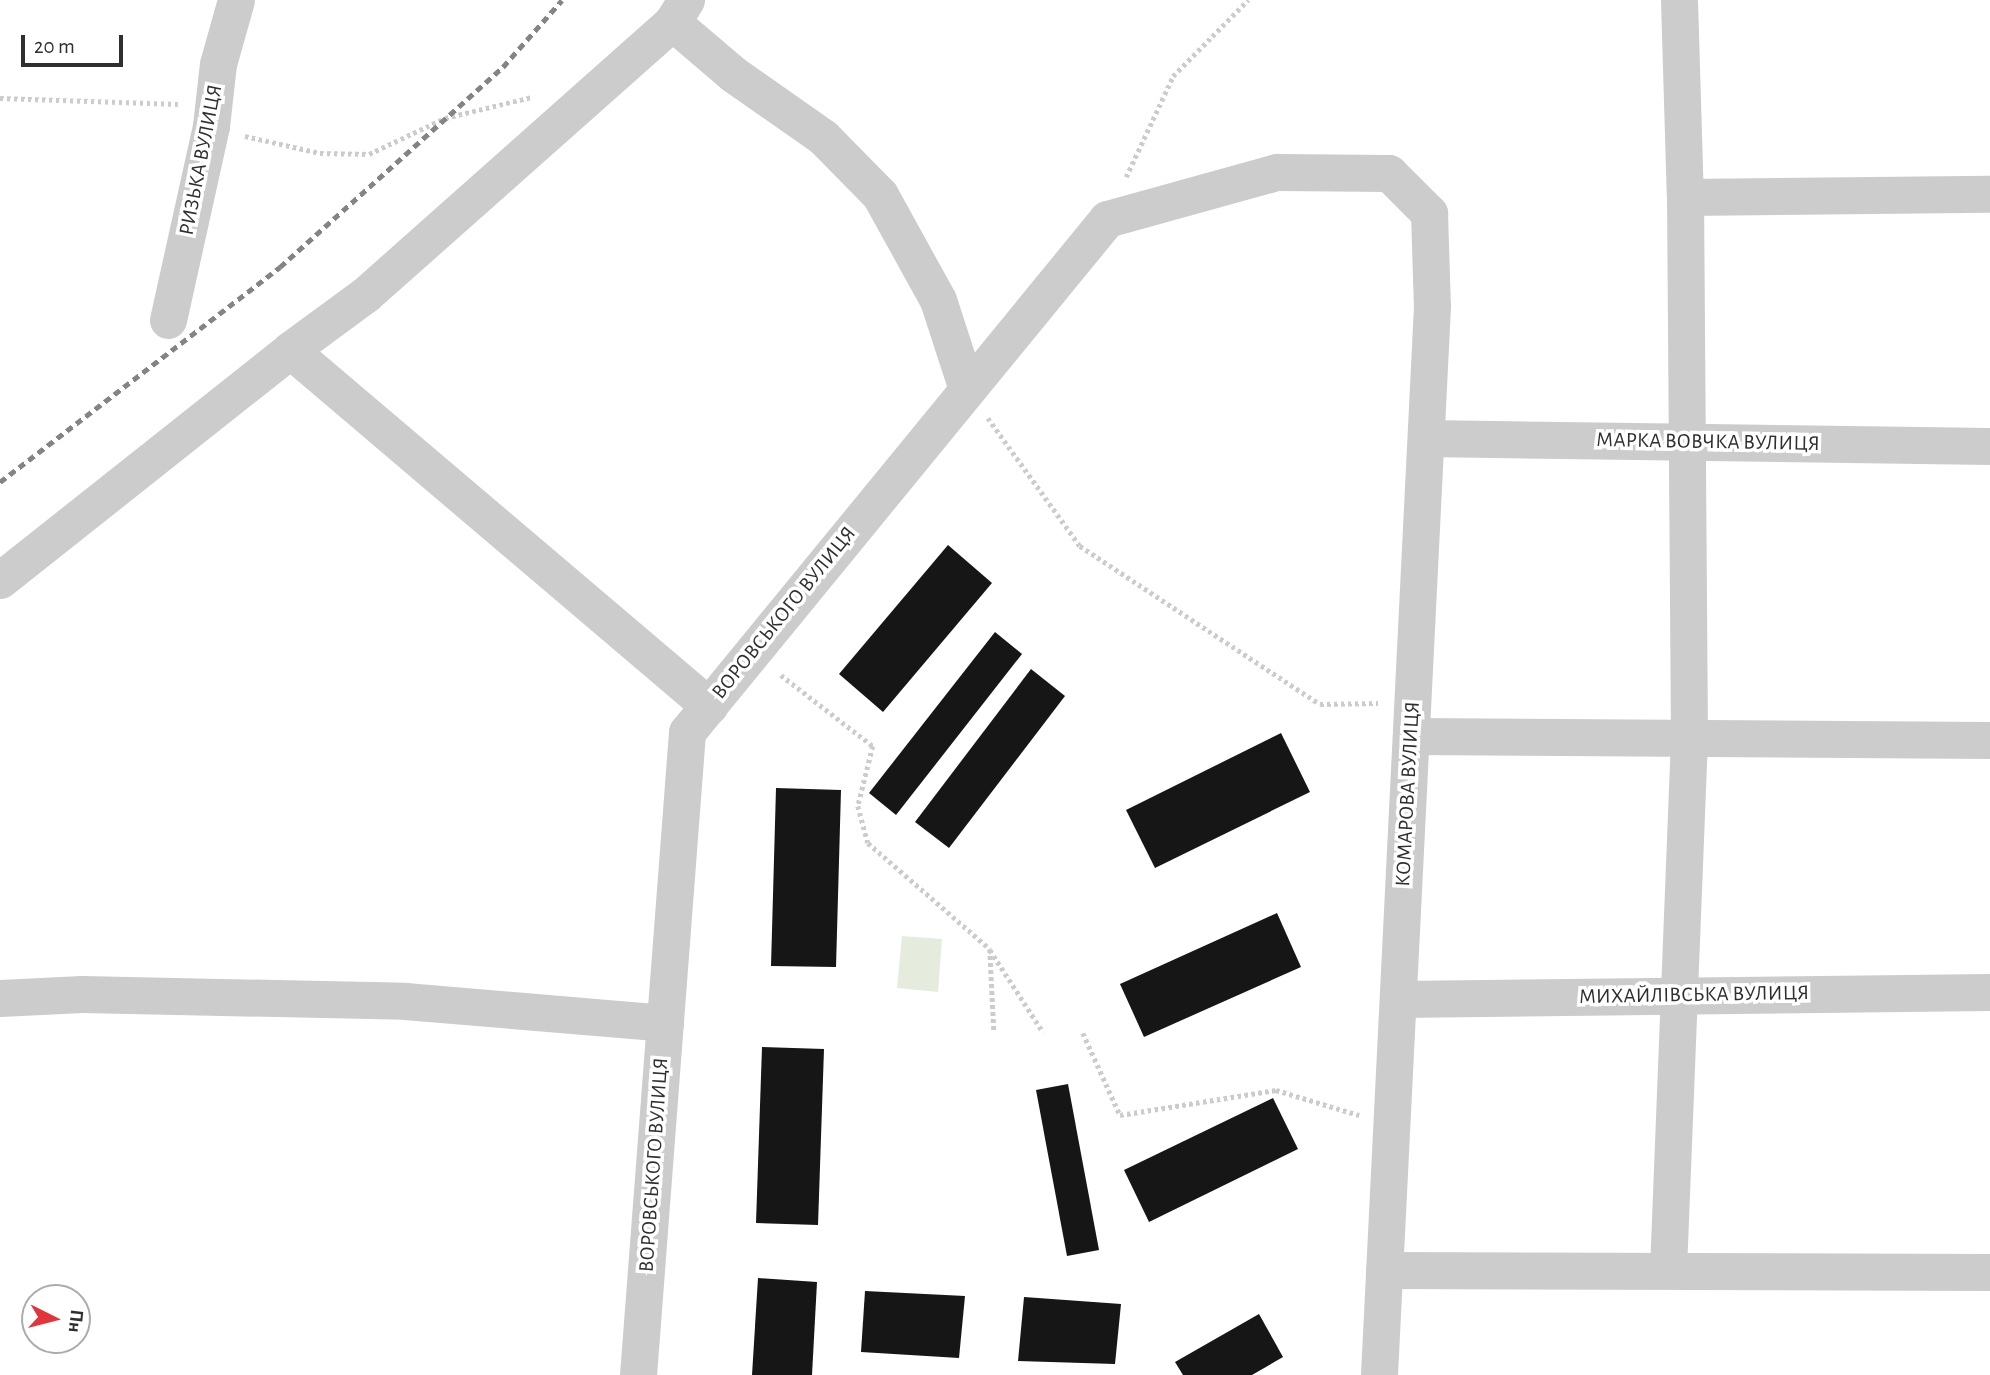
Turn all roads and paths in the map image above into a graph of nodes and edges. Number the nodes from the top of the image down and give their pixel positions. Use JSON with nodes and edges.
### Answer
{"nodes":[{"id":1,"x":236,"y":0,"type":"edge"},
{"id":2,"x":1248,"y":0,"type":"edge"},
{"id":3,"x":1679,"y":0,"type":"edge"},
{"id":4,"x":679,"y":11,"type":"edge"},
{"id":5,"x":537,"y":96,"type":"dead end"},
{"id":6,"x":0,"y":98,"type":"edge"},
{"id":7,"x":212,"y":117,"type":"junction"},
{"id":8,"x":1990,"y":194,"type":"edge"},
{"id":9,"x":1685,"y":197,"type":"junction"},
{"id":10,"x":1107,"y":219,"type":"junction"},
{"id":11,"x":168,"y":320,"type":"dead end"},
{"id":12,"x":290,"y":350,"type":"junction"},
{"id":13,"x":967,"y":389,"type":"junction"},
{"id":14,"x":1426,"y":439,"type":"junction"},
{"id":15,"x":1685,"y":442,"type":"junction"},
{"id":16,"x":1990,"y":446,"type":"edge"},
{"id":17,"x":0,"y":580,"type":"edge"},
{"id":18,"x":752,"y":653,"type":"junction"},
{"id":19,"x":709,"y":706,"type":"junction"},
{"id":20,"x":1412,"y":720,"type":"junction"},
{"id":21,"x":1689,"y":738,"type":"junction"},
{"id":22,"x":1990,"y":740,"type":"edge"},
{"id":23,"x":990,"y":949,"type":"junction"},
{"id":24,"x":1990,"y":992,"type":"edge"},
{"id":25,"x":1680,"y":995,"type":"junction"},
{"id":26,"x":0,"y":998,"type":"edge"},
{"id":27,"x":1398,"y":999,"type":"junction"},
{"id":28,"x":665,"y":1023,"type":"junction"},
{"id":29,"x":994,"y":1031,"type":"dead end"},
{"id":30,"x":1042,"y":1032,"type":"dead end"},
{"id":31,"x":1083,"y":1033,"type":"dead end"},
{"id":32,"x":1391,"y":1125,"type":"junction"},
{"id":33,"x":1384,"y":1270,"type":"junction"},
{"id":34,"x":1668,"y":1270,"type":"junction"},
{"id":35,"x":1990,"y":1272,"type":"edge"},
{"id":36,"x":638,"y":1375,"type":"edge"},
{"id":37,"x":1379,"y":1375,"type":"edge"}],
"edges":[{"from":1,"to":7,"type":"street","name":"РИЗЬКА ВУЛИЦЯ"},
{"from":2,"to":10,"type":"path"},
{"from":3,"to":9,"type":"street"},
{"from":4,"to":12,"type":"street"},
{"from":4,"to":13,"type":"street"},
{"from":5,"to":7,"type":"path"},
{"from":6,"to":7,"type":"path"},
{"from":7,"to":11,"type":"street","name":"РИЗЬКА ВУЛИЦЯ"},
{"from":8,"to":9,"type":"street"},
{"from":9,"to":15,"type":"street"},
{"from":10,"to":13,"type":"street","name":"ВОРОВСЬКОГО ВУЛИЦЯ"},
{"from":10,"to":14,"type":"street","name":"КОМАРОВА ВУЛИЦЯ"},
{"from":12,"to":17,"type":"street"},
{"from":12,"to":19,"type":"street"},
{"from":13,"to":18,"type":"street","name":"ВОРОВСЬКОГО ВУЛИЦЯ"},
{"from":13,"to":20,"type":"path"},
{"from":14,"to":15,"type":"street","name":"МАРКА ВОВЧКА ВУЛИЦЯ"},
{"from":14,"to":20,"type":"street","name":"КОМАРОВА ВУЛИЦЯ"},
{"from":15,"to":16,"type":"street","name":"МАРКА ВОВЧКА ВУЛИЦЯ"},
{"from":15,"to":21,"type":"street"},
{"from":18,"to":19,"type":"street","name":"ВОРОВСЬКОГО ВУЛИЦЯ"},
{"from":18,"to":23,"type":"path"},
{"from":19,"to":28,"type":"street","name":"ВОРОВСЬКОГО ВУЛИЦЯ"},
{"from":20,"to":21,"type":"street"},
{"from":20,"to":27,"type":"street","name":"КОМАРОВА ВУЛИЦЯ"},
{"from":21,"to":22,"type":"street"},
{"from":21,"to":25,"type":"street"},
{"from":23,"to":29,"type":"path"},
{"from":23,"to":30,"type":"path"},
{"from":24,"to":25,"type":"street","name":"МИХАЙЛІВСЬКА ВУЛИЦЯ"},
{"from":25,"to":27,"type":"street","name":"МИХАЙЛІВСЬКА ВУЛИЦЯ"},
{"from":25,"to":34,"type":"street"},
{"from":26,"to":28,"type":"street"},
{"from":27,"to":32,"type":"street","name":"КОМАРОВА ВУЛИЦЯ"},
{"from":28,"to":36,"type":"street","name":"ВОРОВСЬКОГО ВУЛИЦЯ"},
{"from":31,"to":32,"type":"path"},
{"from":32,"to":33,"type":"street","name":"КОМАРОВА ВУЛИЦЯ"},
{"from":33,"to":34,"type":"street"},
{"from":33,"to":37,"type":"street","name":"КОМАРОВА ВУЛИЦЯ"},
{"from":34,"to":35,"type":"street"}]}
